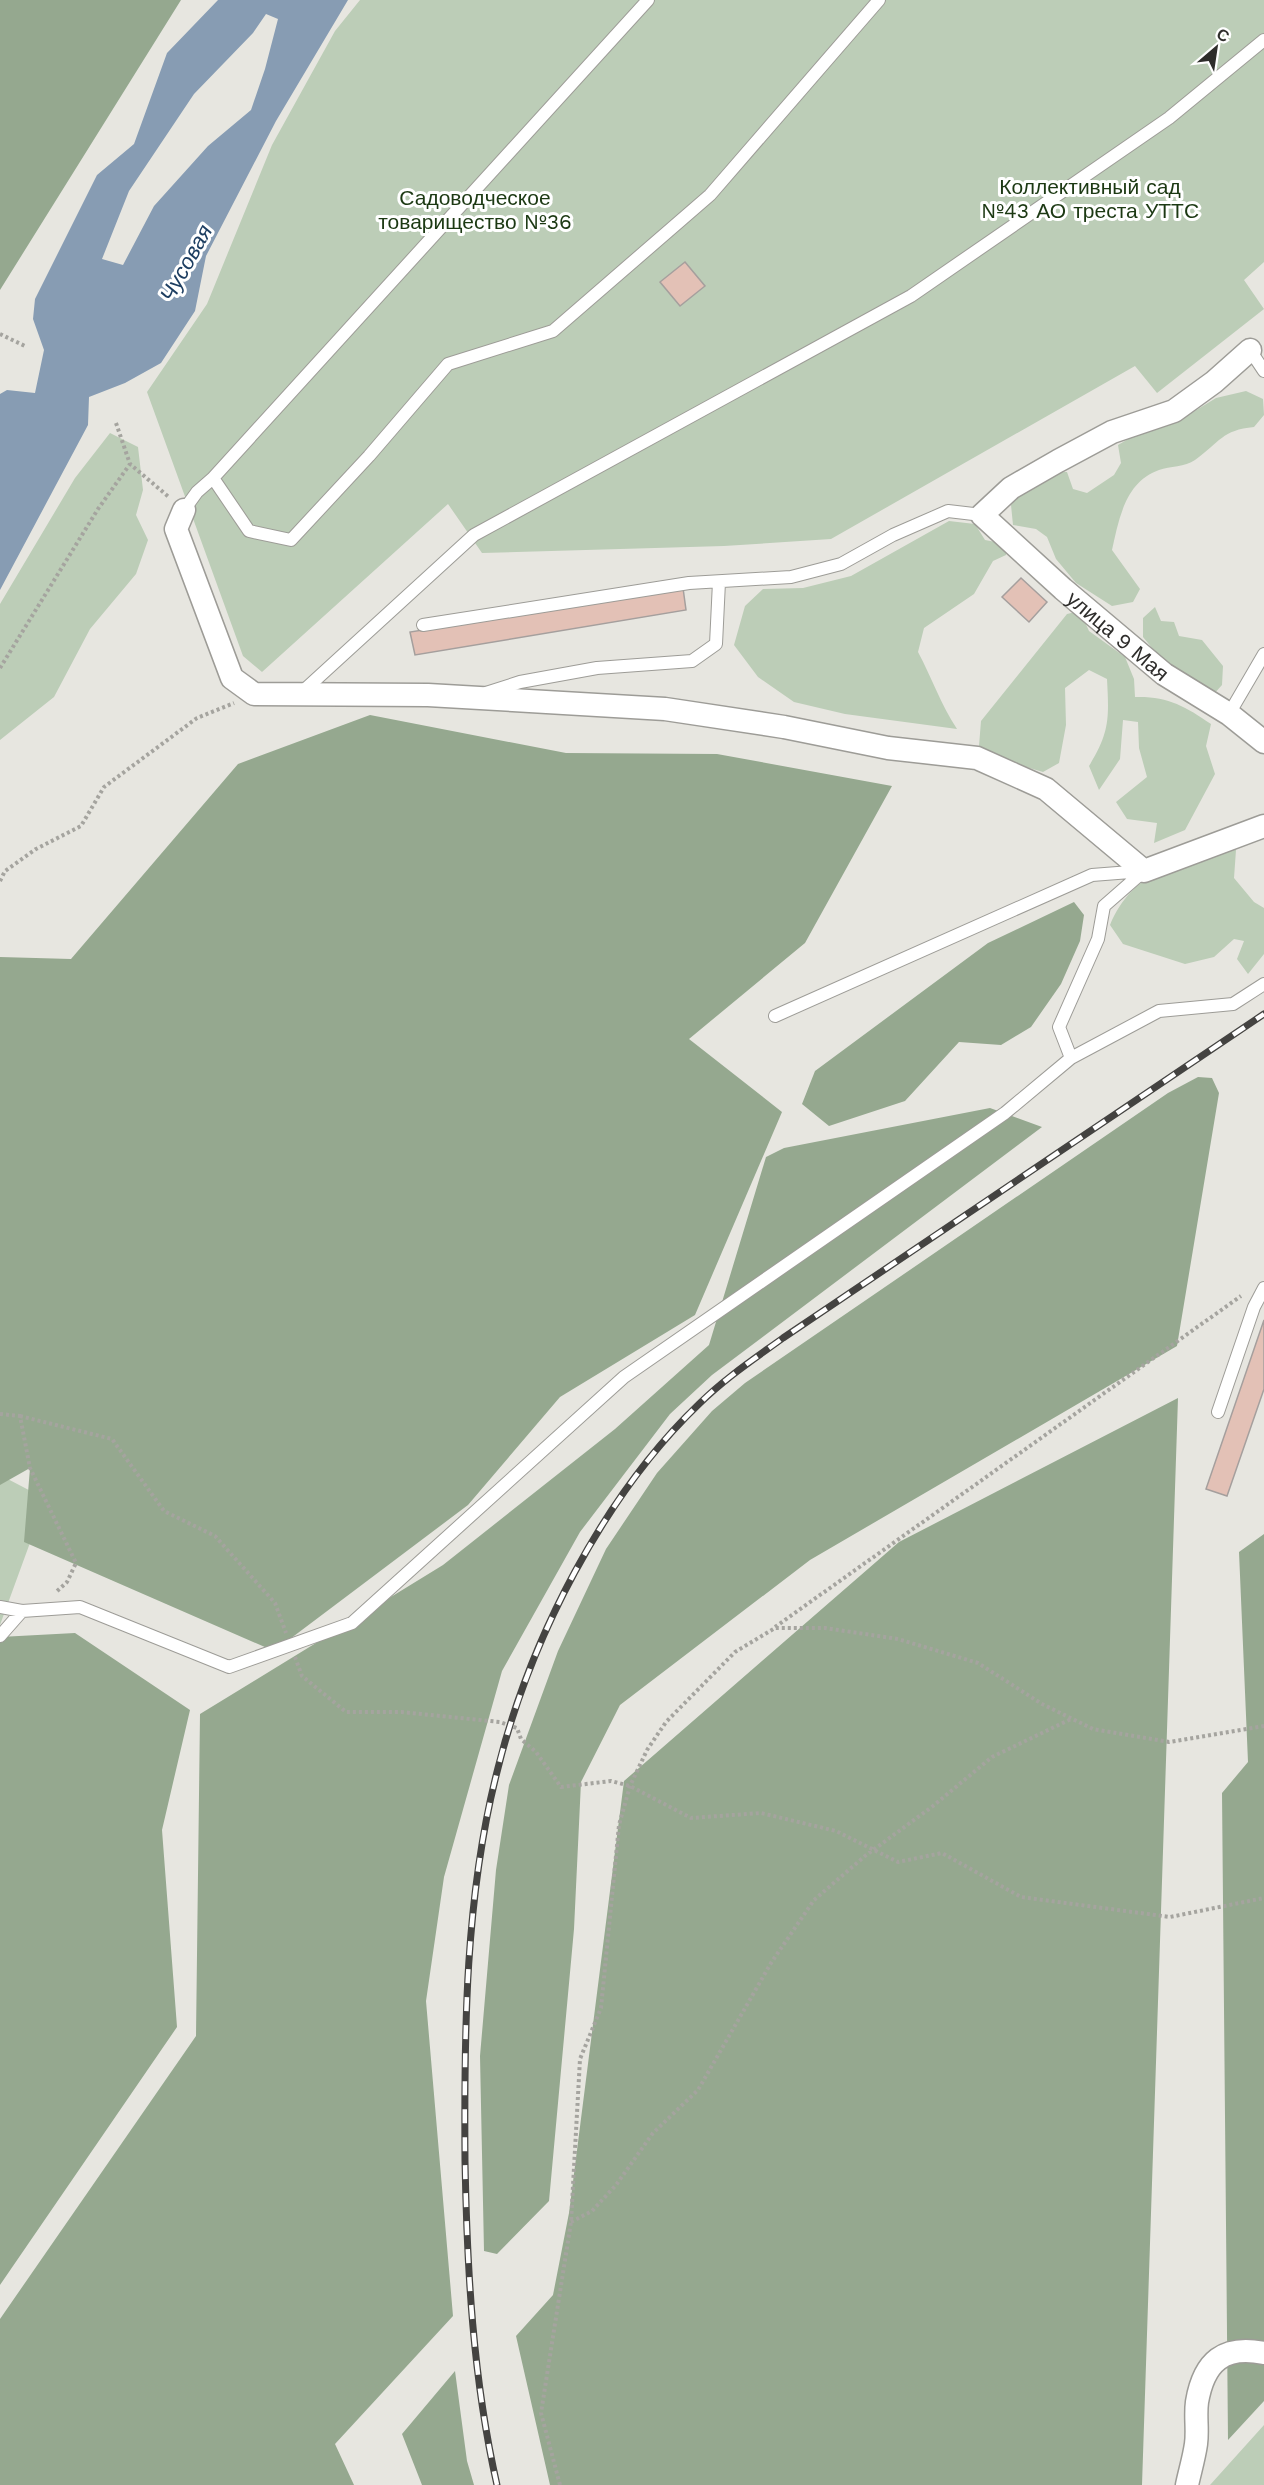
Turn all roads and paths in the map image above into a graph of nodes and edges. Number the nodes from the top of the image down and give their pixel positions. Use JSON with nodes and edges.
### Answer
{"nodes":[{"id":1,"x":648,"y":0,"type":"edge"},
{"id":2,"x":879,"y":0,"type":"edge"},
{"id":3,"x":1264,"y":40,"type":"edge"},
{"id":4,"x":0,"y":334,"type":"edge"},
{"id":5,"x":27,"y":347,"type":"dead end"},
{"id":6,"x":1250,"y":350,"type":"joint"},
{"id":7,"x":1264,"y":371,"type":"edge"},
{"id":8,"x":116,"y":423,"type":"dead end"},
{"id":9,"x":130,"y":464,"type":"junction"},
{"id":10,"x":213,"y":478,"type":"junction"},
{"id":11,"x":184,"y":510,"type":"junction"},
{"id":12,"x":982,"y":515,"type":"junction"},
{"id":13,"x":719,"y":582,"type":"junction"},
{"id":14,"x":423,"y":625,"type":"dead end"},
{"id":15,"x":1264,"y":654,"type":"edge"},
{"id":16,"x":0,"y":668,"type":"edge"},
{"id":17,"x":254,"y":694,"type":"junction"},
{"id":18,"x":299,"y":694,"type":"junction"},
{"id":19,"x":470,"y":698,"type":"junction"},
{"id":20,"x":1229,"y":714,"type":"junction"},
{"id":21,"x":1264,"y":742,"type":"edge"},
{"id":22,"x":1264,"y":826,"type":"edge"},
{"id":23,"x":1144,"y":871,"type":"junction"},
{"id":24,"x":0,"y":881,"type":"edge"},
{"id":25,"x":1264,"y":984,"type":"edge"},
{"id":26,"x":776,"y":1016,"type":"dead end"},
{"id":27,"x":1071,"y":1058,"type":"junction"},
{"id":28,"x":1264,"y":1288,"type":"edge"},
{"id":29,"x":1246,"y":1293,"type":"dead end"},
{"id":30,"x":1218,"y":1412,"type":"dead end"},
{"id":31,"x":0,"y":1414,"type":"edge"},
{"id":32,"x":20,"y":1416,"type":"junction"},
{"id":33,"x":0,"y":1607,"type":"edge"},
{"id":34,"x":22,"y":1611,"type":"junction"},
{"id":35,"x":775,"y":1628,"type":"junction"},
{"id":36,"x":0,"y":1636,"type":"edge"},
{"id":37,"x":290,"y":1645,"type":"junction"},
{"id":38,"x":1071,"y":1719,"type":"junction"},
{"id":39,"x":1264,"y":1726,"type":"edge"},
{"id":40,"x":630,"y":1786,"type":"junction"},
{"id":41,"x":874,"y":1850,"type":"junction"},
{"id":42,"x":1264,"y":1898,"type":"edge"},
{"id":43,"x":571,"y":2222,"type":"junction"},
{"id":44,"x":1264,"y":2353,"type":"edge"},
{"id":45,"x":560,"y":2485,"type":"edge"},
{"id":46,"x":1187,"y":2485,"type":"edge"}],
"edges":[{"from":1,"to":10,"type":"lane"},
{"from":2,"to":10,"type":"lane"},
{"from":3,"to":18,"type":"lane"},
{"from":4,"to":5,"type":"path"},
{"from":6,"to":7,"type":"lane"},
{"from":6,"to":12,"type":"street"},
{"from":8,"to":9,"type":"path"},
{"from":9,"to":11,"type":"path"},
{"from":9,"to":16,"type":"path"},
{"from":10,"to":11,"type":"lane"},
{"from":11,"to":17,"type":"street"},
{"from":12,"to":13,"type":"lane"},
{"from":12,"to":20,"type":"street","name":"улица 9 Мая"},
{"from":13,"to":14,"type":"lane"},
{"from":13,"to":19,"type":"lane"},
{"from":15,"to":20,"type":"lane"},
{"from":17,"to":18,"type":"street"},
{"from":17,"to":24,"type":"path"},
{"from":18,"to":19,"type":"street"},
{"from":19,"to":23,"type":"street"},
{"from":20,"to":21,"type":"street","name":"улица 9 Мая"},
{"from":22,"to":23,"type":"street"},
{"from":23,"to":26,"type":"lane"},
{"from":23,"to":27,"type":"lane"},
{"from":25,"to":27,"type":"lane"},
{"from":27,"to":37,"type":"lane"},
{"from":28,"to":30,"type":"lane"},
{"from":29,"to":35,"type":"path"},
{"from":31,"to":32,"type":"path"},
{"from":32,"to":34,"type":"path"},
{"from":32,"to":37,"type":"path"},
{"from":33,"to":34,"type":"lane"},
{"from":34,"to":36,"type":"lane"},
{"from":34,"to":37,"type":"lane"},
{"from":35,"to":38,"type":"path"},
{"from":35,"to":40,"type":"path"},
{"from":37,"to":40,"type":"path"},
{"from":38,"to":39,"type":"path"},
{"from":38,"to":41,"type":"path"},
{"from":40,"to":41,"type":"path"},
{"from":40,"to":43,"type":"path"},
{"from":41,"to":42,"type":"path"},
{"from":41,"to":43,"type":"path"},
{"from":43,"to":45,"type":"path"},
{"from":44,"to":46,"type":"street"}]}
